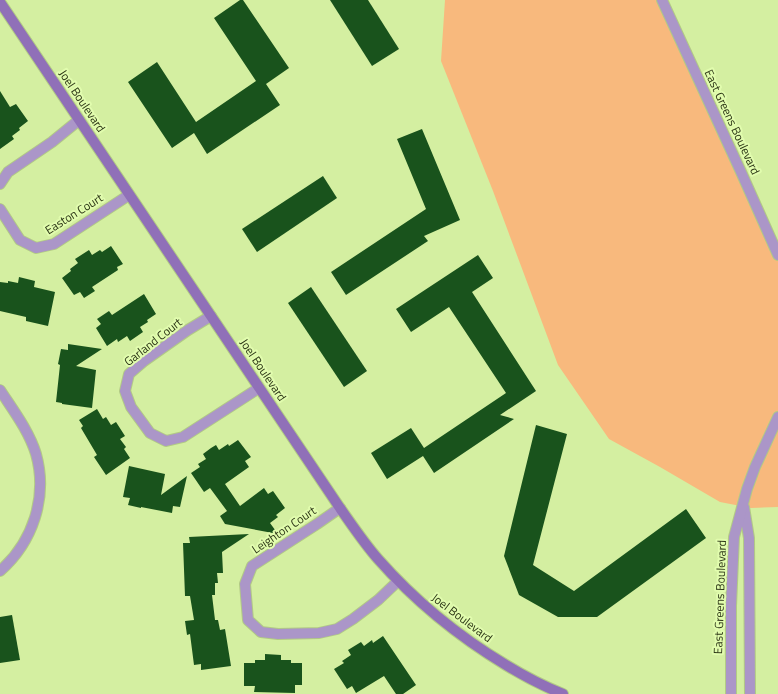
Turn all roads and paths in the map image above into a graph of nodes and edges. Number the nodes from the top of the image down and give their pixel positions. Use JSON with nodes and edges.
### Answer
{"nodes":[{"id":1,"x":662,"y":0,"type":"edge"},
{"id":2,"x":0,"y":2,"type":"edge"},
{"id":3,"x":79,"y":120,"type":"junction"},
{"id":4,"x":0,"y":184,"type":"edge"},
{"id":5,"x":129,"y":195,"type":"junction"},
{"id":6,"x":0,"y":209,"type":"edge"},
{"id":7,"x":778,"y":255,"type":"edge"},
{"id":8,"x":211,"y":316,"type":"junction"},
{"id":9,"x":259,"y":388,"type":"junction"},
{"id":10,"x":0,"y":390,"type":"edge"},
{"id":11,"x":778,"y":417,"type":"edge"},
{"id":12,"x":743,"y":502,"type":"junction"},
{"id":13,"x":340,"y":508,"type":"junction"},
{"id":14,"x":0,"y":571,"type":"edge"},
{"id":15,"x":398,"y":581,"type":"junction"},
{"id":16,"x":563,"y":694,"type":"edge"},
{"id":17,"x":731,"y":694,"type":"edge"},
{"id":18,"x":750,"y":694,"type":"edge"}],
"edges":[{"from":1,"to":7,"type":"street","name":"East Greens Boulevard"},
{"from":2,"to":3,"type":"main road","name":"Joel Boulevard"},
{"from":3,"to":4,"type":"street"},
{"from":3,"to":5,"type":"main road","name":"Joel Boulevard"},
{"from":5,"to":6,"type":"street","name":"Easton Court"},
{"from":5,"to":8,"type":"main road","name":"Joel Boulevard"},
{"from":8,"to":9,"type":"main road","name":"Joel Boulevard"},
{"from":8,"to":9,"type":"street","name":"Garland Court"},
{"from":9,"to":13,"type":"main road","name":"Joel Boulevard"},
{"from":10,"to":14,"type":"street"},
{"from":11,"to":12,"type":"street","name":"East Greens Boulevard"},
{"from":12,"to":17,"type":"street","name":"East Greens Boulevard"},
{"from":12,"to":18,"type":"street","name":"East Greens Boulevard"},
{"from":13,"to":15,"type":"main road","name":"Joel Boulevard"},
{"from":13,"to":15,"type":"street","name":"Leighton Court"},
{"from":15,"to":16,"type":"main road","name":"Joel Boulevard"}]}
